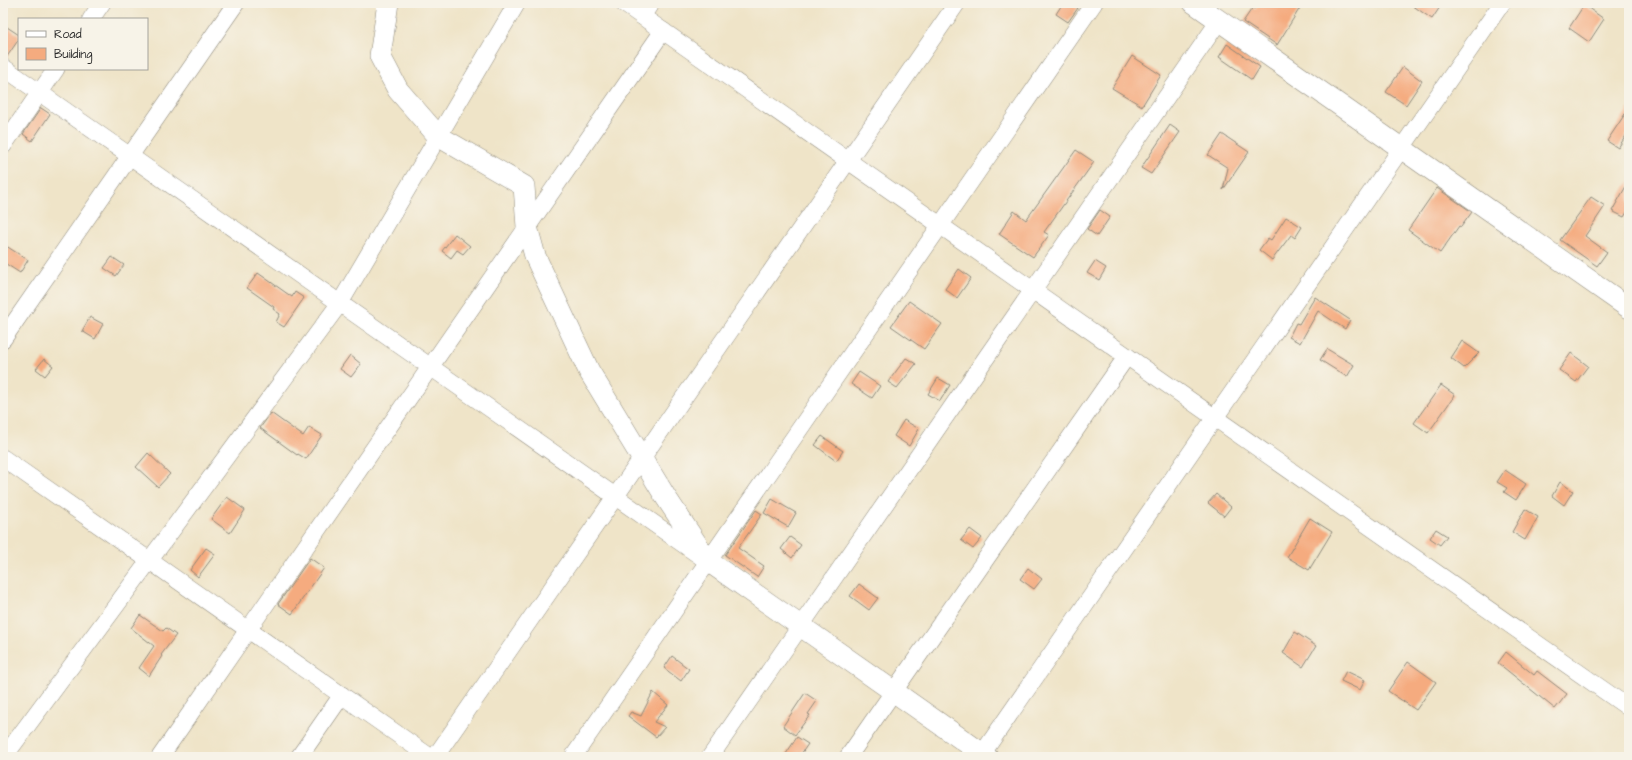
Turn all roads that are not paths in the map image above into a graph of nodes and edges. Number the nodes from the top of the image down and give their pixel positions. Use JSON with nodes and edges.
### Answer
{"nodes":[{"id":1,"x":102,"y":3,"type":"edge"},
{"id":2,"x":236,"y":3,"type":"edge"},
{"id":3,"x":388,"y":3,"type":"edge"},
{"id":4,"x":517,"y":3,"type":"edge"},
{"id":5,"x":623,"y":3,"type":"edge"},
{"id":6,"x":957,"y":3,"type":"edge"},
{"id":7,"x":1094,"y":3,"type":"edge"},
{"id":8,"x":1194,"y":3,"type":"edge"},
{"id":9,"x":1502,"y":3,"type":"edge"},
{"id":10,"x":647,"y":10,"type":"edge"},
{"id":11,"x":92,"y":18,"type":"edge"},
{"id":12,"x":1219,"y":21,"type":"junction"},
{"id":13,"x":663,"y":31,"type":"junction"},
{"id":14,"x":3,"y":67,"type":"edge"},
{"id":15,"x":55,"y":70,"type":"edge"},
{"id":16,"x":40,"y":93,"type":"junction"},
{"id":17,"x":438,"y":136,"type":"junction"},
{"id":18,"x":3,"y":146,"type":"edge"},
{"id":19,"x":1401,"y":148,"type":"junction"},
{"id":20,"x":130,"y":156,"type":"junction"},
{"id":21,"x":848,"y":160,"type":"junction"},
{"id":22,"x":940,"y":225,"type":"junction"},
{"id":23,"x":527,"y":227,"type":"junction"},
{"id":24,"x":1033,"y":290,"type":"junction"},
{"id":25,"x":340,"y":303,"type":"junction"},
{"id":26,"x":1629,"y":308,"type":"edge"},
{"id":27,"x":3,"y":339,"type":"edge"},
{"id":28,"x":1127,"y":356,"type":"junction"},
{"id":29,"x":430,"y":367,"type":"junction"},
{"id":30,"x":1215,"y":418,"type":"junction"},
{"id":31,"x":3,"y":458,"type":"edge"},
{"id":32,"x":642,"y":458,"type":"junction"},
{"id":33,"x":615,"y":496,"type":"junction"},
{"id":34,"x":149,"y":560,"type":"junction"},
{"id":35,"x":708,"y":561,"type":"junction"},
{"id":36,"x":801,"y":626,"type":"junction"},
{"id":37,"x":248,"y":630,"type":"junction"},
{"id":38,"x":895,"y":692,"type":"junction"},
{"id":39,"x":342,"y":695,"type":"junction"},
{"id":40,"x":1629,"y":708,"type":"edge"},
{"id":41,"x":983,"y":756,"type":"edge"},
{"id":42,"x":4,"y":757,"type":"edge"},
{"id":43,"x":160,"y":757,"type":"edge"},
{"id":44,"x":299,"y":757,"type":"edge"},
{"id":45,"x":430,"y":757,"type":"edge"},
{"id":46,"x":435,"y":757,"type":"edge"},
{"id":47,"x":572,"y":757,"type":"edge"},
{"id":48,"x":710,"y":757,"type":"edge"},
{"id":49,"x":848,"y":757,"type":"edge"}],
"edges":[{"from":1,"to":11,"type":"street"},
{"from":2,"to":20,"type":"street"},
{"from":3,"to":17,"type":"street"},
{"from":4,"to":17,"type":"street"},
{"from":5,"to":10,"type":"street"},
{"from":6,"to":21,"type":"street"},
{"from":7,"to":22,"type":"street"},
{"from":8,"to":12,"type":"street"},
{"from":9,"to":19,"type":"street"},
{"from":10,"to":13,"type":"street"},
{"from":12,"to":19,"type":"street"},
{"from":12,"to":24,"type":"street"},
{"from":13,"to":21,"type":"street"},
{"from":13,"to":23,"type":"street"},
{"from":14,"to":16,"type":"street"},
{"from":15,"to":16,"type":"street"},
{"from":16,"to":18,"type":"street"},
{"from":16,"to":20,"type":"street"},
{"from":17,"to":23,"type":"street"},
{"from":17,"to":25,"type":"street"},
{"from":19,"to":26,"type":"street"},
{"from":19,"to":30,"type":"street"},
{"from":20,"to":25,"type":"street"},
{"from":20,"to":27,"type":"street"},
{"from":21,"to":22,"type":"street"},
{"from":21,"to":32,"type":"street"},
{"from":22,"to":24,"type":"street"},
{"from":22,"to":35,"type":"street"},
{"from":23,"to":29,"type":"street"},
{"from":23,"to":32,"type":"street"},
{"from":24,"to":28,"type":"street"},
{"from":24,"to":36,"type":"street"},
{"from":25,"to":29,"type":"street"},
{"from":25,"to":34,"type":"street"},
{"from":28,"to":30,"type":"street"},
{"from":28,"to":38,"type":"street"},
{"from":29,"to":33,"type":"street"},
{"from":29,"to":37,"type":"street"},
{"from":30,"to":40,"type":"street"},
{"from":30,"to":41,"type":"street"},
{"from":31,"to":34,"type":"street"},
{"from":32,"to":33,"type":"street"},
{"from":32,"to":35,"type":"street"},
{"from":33,"to":35,"type":"street"},
{"from":33,"to":46,"type":"street"},
{"from":34,"to":37,"type":"street"},
{"from":34,"to":42,"type":"street"},
{"from":35,"to":36,"type":"street"},
{"from":35,"to":47,"type":"street"},
{"from":36,"to":38,"type":"street"},
{"from":36,"to":48,"type":"street"},
{"from":37,"to":39,"type":"street"},
{"from":37,"to":43,"type":"street"},
{"from":38,"to":41,"type":"street"},
{"from":38,"to":49,"type":"street"},
{"from":39,"to":44,"type":"street"},
{"from":39,"to":45,"type":"street"}]}
